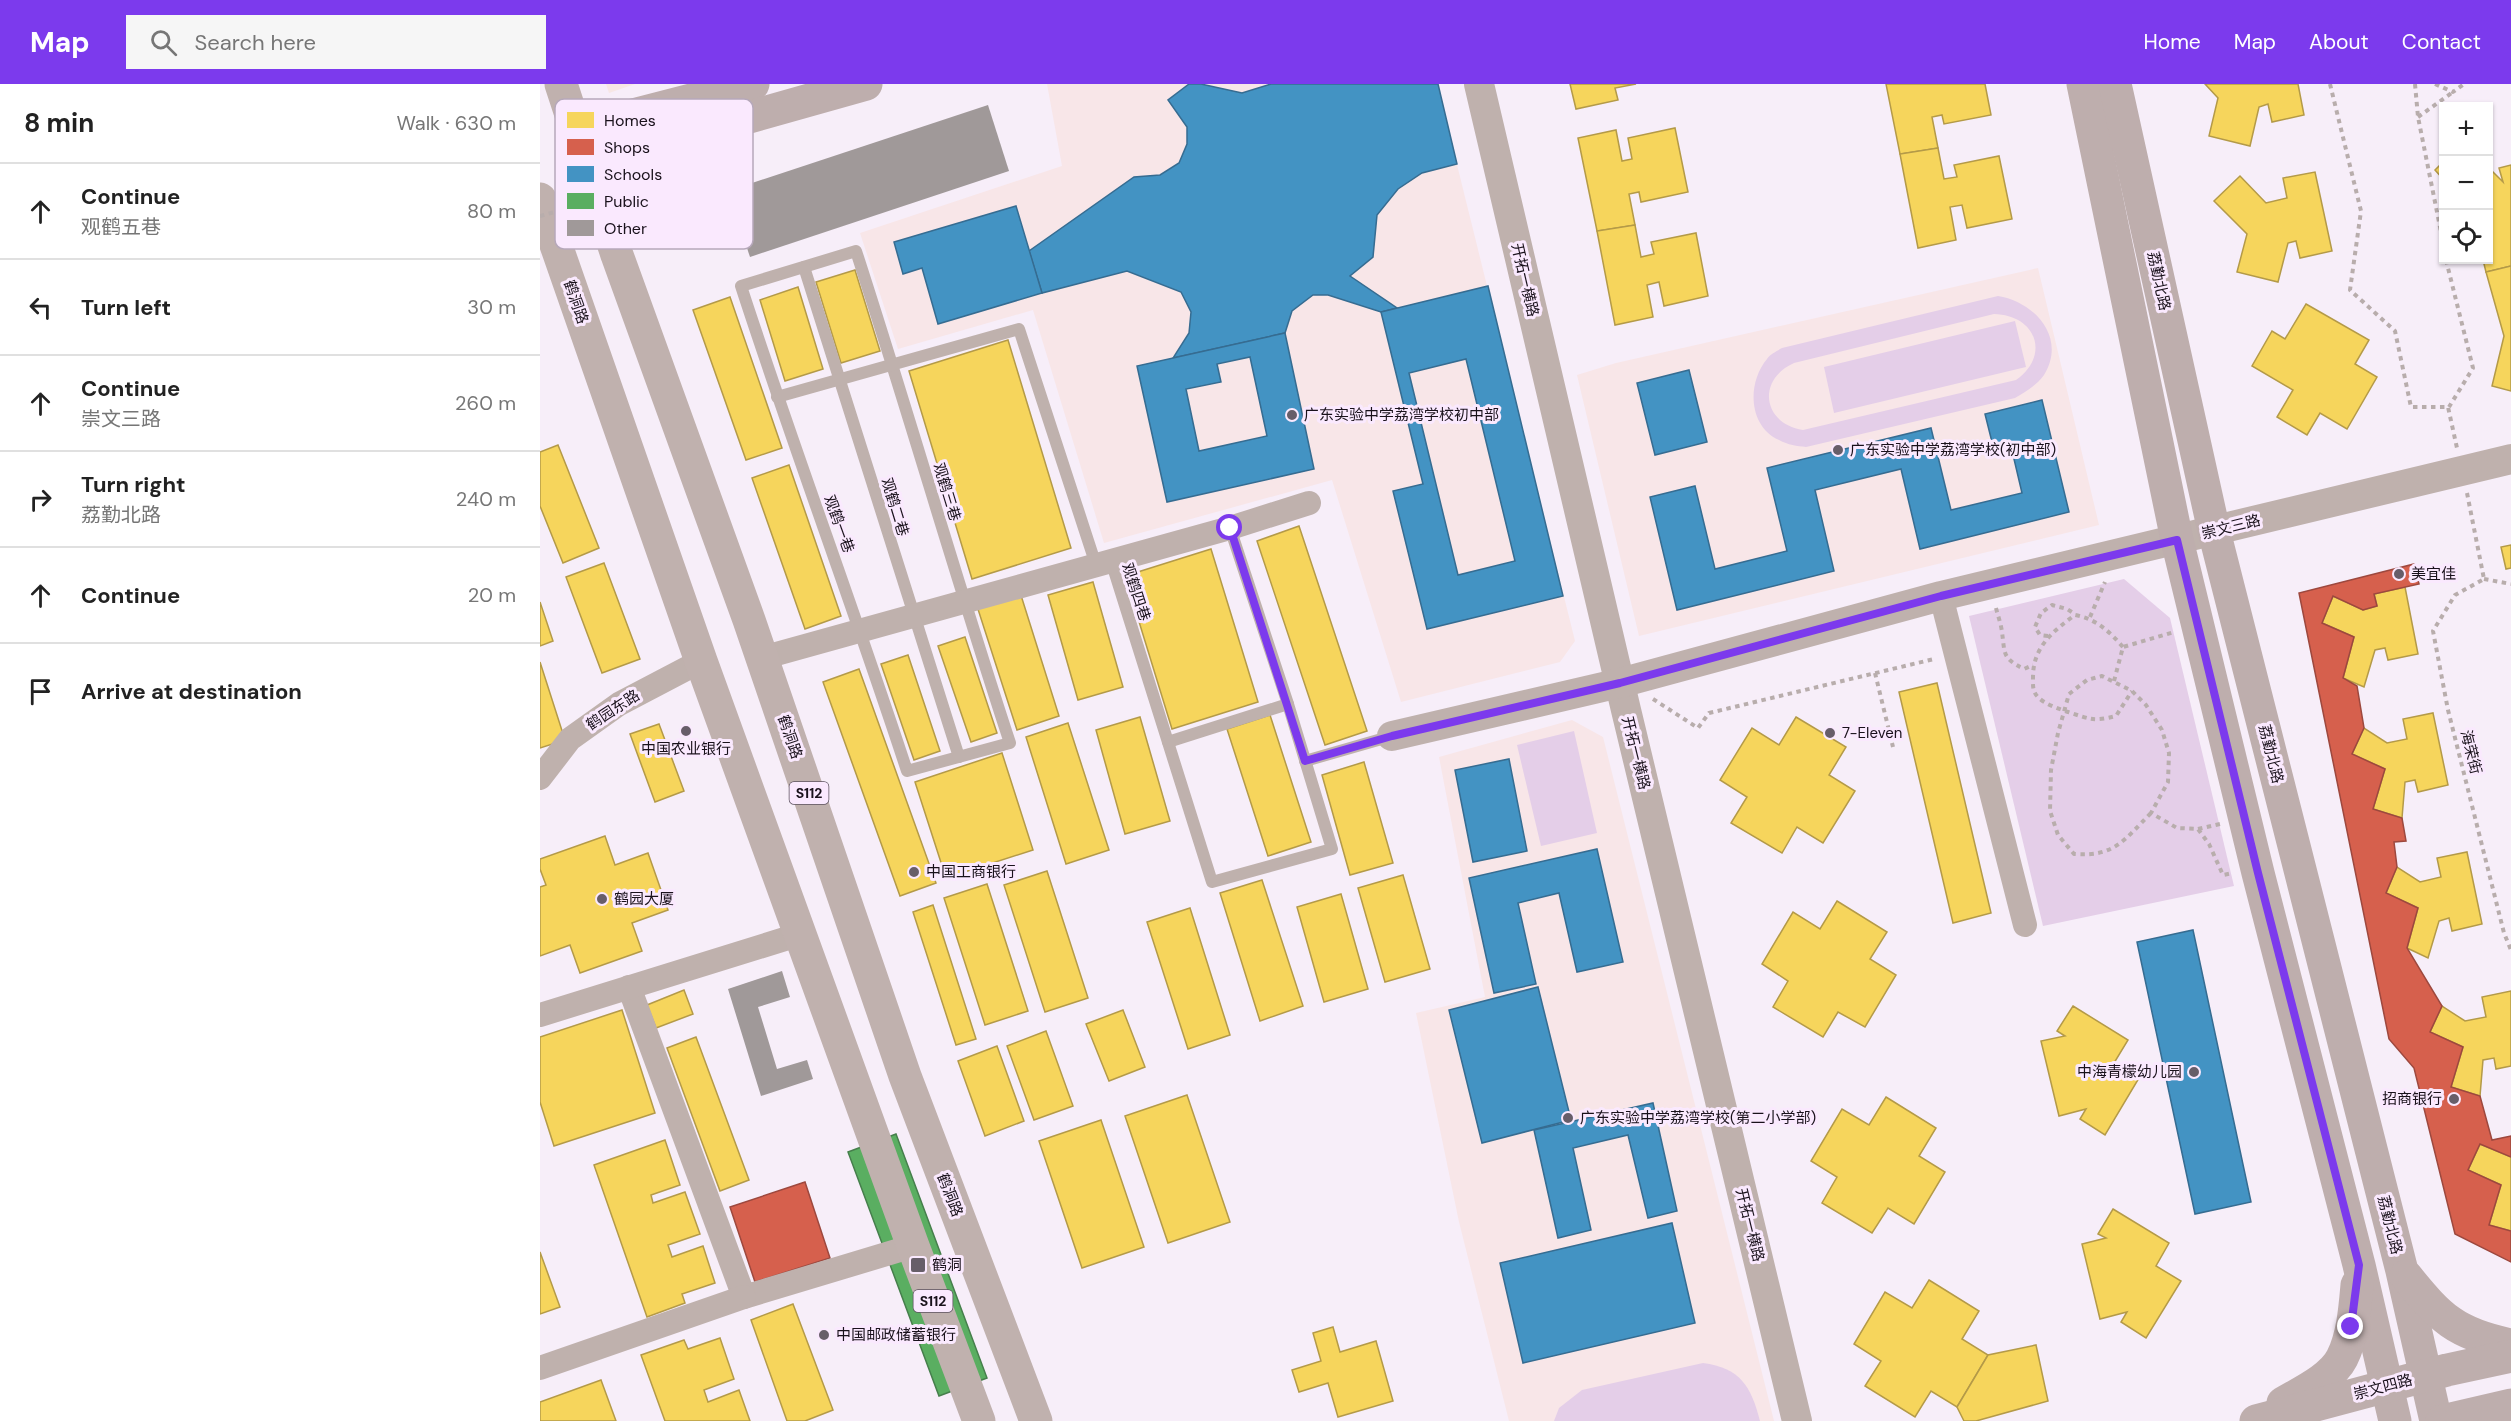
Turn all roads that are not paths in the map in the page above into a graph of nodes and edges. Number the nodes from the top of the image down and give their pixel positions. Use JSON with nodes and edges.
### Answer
{"nodes":[{"id":1,"x":561,"y":84,"type":"edge"},
{"id":2,"x":753,"y":84,"type":"edge"},
{"id":3,"x":866,"y":84,"type":"edge"},
{"id":4,"x":1479,"y":84,"type":"edge"},
{"id":5,"x":2083,"y":84,"type":"edge"},
{"id":6,"x":2115,"y":84,"type":"edge"},
{"id":7,"x":566,"y":99,"type":"edge"},
{"id":8,"x":695,"y":99,"type":"edge"},
{"id":9,"x":753,"y":116,"type":"edge"},
{"id":10,"x":540,"y":199,"type":"edge"},
{"id":11,"x":555,"y":242,"type":"edge"},
{"id":12,"x":557,"y":249,"type":"edge"},
{"id":13,"x":617,"y":249,"type":"edge"},
{"id":14,"x":804,"y":267,"type":"junction"},
{"id":15,"x":893,"y":363,"type":"junction"},
{"id":16,"x":840,"y":380,"type":"junction"},
{"id":17,"x":777,"y":397,"type":"junction"},
{"id":18,"x":2511,"y":459,"type":"edge"},
{"id":19,"x":1309,"y":502,"type":"dead end"},
{"id":20,"x":1230,"y":528,"type":"junction"},
{"id":21,"x":2214,"y":531,"type":"junction"},
{"id":22,"x":2177,"y":540,"type":"junction"},
{"id":23,"x":1104,"y":563,"type":"junction"},
{"id":24,"x":1941,"y":596,"type":"junction"},
{"id":25,"x":963,"y":602,"type":"junction"},
{"id":26,"x":914,"y":616,"type":"junction"},
{"id":27,"x":861,"y":630,"type":"junction"},
{"id":28,"x":762,"y":658,"type":"junction"},
{"id":29,"x":701,"y":661,"type":"junction"},
{"id":30,"x":1620,"y":683,"type":"junction"},
{"id":31,"x":1288,"y":704,"type":"junction"},
{"id":32,"x":1392,"y":736,"type":"joint"},
{"id":33,"x":1168,"y":742,"type":"junction"},
{"id":34,"x":959,"y":757,"type":"junction"},
{"id":35,"x":1305,"y":761,"type":"junction"},
{"id":36,"x":540,"y":778,"type":"edge"},
{"id":37,"x":2025,"y":925,"type":"dead end"},
{"id":38,"x":801,"y":934,"type":"junction"},
{"id":39,"x":629,"y":987,"type":"junction"},
{"id":40,"x":540,"y":1015,"type":"edge"},
{"id":41,"x":2379,"y":1178,"type":"junction"},
{"id":42,"x":2338,"y":1185,"type":"junction"},
{"id":43,"x":913,"y":1246,"type":"junction"},
{"id":44,"x":2359,"y":1265,"type":"junction"},
{"id":45,"x":2402,"y":1272,"type":"junction"},
{"id":46,"x":744,"y":1297,"type":"junction"},
{"id":47,"x":2511,"y":1345,"type":"edge"},
{"id":48,"x":2511,"y":1356,"type":"edge"},
{"id":49,"x":540,"y":1368,"type":"edge"},
{"id":50,"x":2426,"y":1375,"type":"junction"},
{"id":51,"x":2387,"y":1386,"type":"junction"},
{"id":52,"x":2511,"y":1405,"type":"edge"},
{"id":53,"x":2511,"y":1412,"type":"edge"},
{"id":54,"x":979,"y":1421,"type":"edge"},
{"id":55,"x":1036,"y":1421,"type":"edge"},
{"id":56,"x":1797,"y":1421,"type":"edge"},
{"id":57,"x":2256,"y":1421,"type":"edge"},
{"id":58,"x":2395,"y":1421,"type":"edge"},
{"id":59,"x":2436,"y":1421,"type":"edge"},
{"id":60,"x":2442,"y":1421,"type":"edge"},
{"id":61,"x":2489,"y":1421,"type":"edge"}],
"edges":[{"from":1,"to":7,"type":"main road","name":"鹤洞路","number":"S112"},
{"from":2,"to":8,"type":"main road"},
{"from":3,"to":9,"type":"main road"},
{"from":4,"to":30,"type":"street","name":"开拓一横路"},
{"from":5,"to":22,"type":"main road"},
{"from":6,"to":21,"type":"main road","name":"荔勤北路"},
{"from":10,"to":11,"type":"main road","name":"鹤洞路","number":"S112"},
{"from":12,"to":29,"type":"main road","name":"鹤洞路","number":"S112"},
{"from":13,"to":28,"type":"main road","name":"鹤洞路","number":"S112"},
{"from":14,"to":15,"type":"lane","name":"观鹤三巷"},
{"from":14,"to":16,"type":"lane","name":"观鹤二巷"},
{"from":14,"to":17,"type":"lane","name":"观鹤一巷"},
{"from":15,"to":16,"type":"lane"},
{"from":15,"to":23,"type":"lane","name":"观鹤四巷"},
{"from":15,"to":25,"type":"lane","name":"观鹤三巷"},
{"from":16,"to":17,"type":"lane"},
{"from":16,"to":26,"type":"lane","name":"观鹤二巷"},
{"from":17,"to":27,"type":"lane","name":"观鹤一巷"},
{"from":18,"to":21,"type":"street","name":"崇文三路"},
{"from":19,"to":20,"type":"street"},
{"from":20,"to":23,"type":"street"},
{"from":20,"to":31,"type":"lane"},
{"from":21,"to":22,"type":"street","name":"崇文三路"},
{"from":21,"to":41,"type":"main road","name":"荔勤北路"},
{"from":22,"to":24,"type":"street","name":"崇文三路"},
{"from":22,"to":42,"type":"main road"},
{"from":23,"to":25,"type":"street"},
{"from":23,"to":33,"type":"lane","name":"观鹤四巷"},
{"from":24,"to":30,"type":"street","name":"崇文三路"},
{"from":24,"to":37,"type":"street"},
{"from":25,"to":26,"type":"street"},
{"from":25,"to":34,"type":"lane","name":"观鹤三巷"},
{"from":26,"to":27,"type":"street"},
{"from":26,"to":34,"type":"lane","name":"观鹤二巷"},
{"from":27,"to":28,"type":"street"},
{"from":27,"to":34,"type":"lane","name":"观鹤一巷"},
{"from":28,"to":55,"type":"main road","name":"鹤洞路","number":"S112"},
{"from":29,"to":36,"type":"street","name":"鹤园东路"},
{"from":29,"to":38,"type":"main road","name":"鹤洞路","number":"S112"},
{"from":30,"to":32,"type":"street","name":"崇文三路"},
{"from":30,"to":56,"type":"street","name":"开拓一横路"},
{"from":31,"to":33,"type":"lane"},
{"from":31,"to":35,"type":"lane"},
{"from":32,"to":35,"type":"lane"},
{"from":33,"to":35,"type":"lane","name":"观鹤四巷"},
{"from":38,"to":39,"type":"street"},
{"from":38,"to":43,"type":"main road","name":"鹤洞路","number":"S112"},
{"from":39,"to":40,"type":"street"},
{"from":39,"to":46,"type":"street"},
{"from":41,"to":42,"type":"street"},
{"from":41,"to":45,"type":"main road","name":"荔勤北路"},
{"from":42,"to":44,"type":"main road"},
{"from":43,"to":46,"type":"street"},
{"from":43,"to":54,"type":"main road","name":"鹤洞路","number":"S112"},
{"from":44,"to":51,"type":"main road"},
{"from":44,"to":57,"type":"main road"},
{"from":45,"to":47,"type":"main road"},
{"from":45,"to":50,"type":"main road","name":"荔勤北路"},
{"from":46,"to":49,"type":"street"},
{"from":48,"to":50,"type":"main road","name":"崇文四路"},
{"from":50,"to":51,"type":"main road","name":"崇文四路"},
{"from":50,"to":59,"type":"main road","name":"荔勤北路"},
{"from":51,"to":57,"type":"main road","name":"崇文四路"},
{"from":51,"to":58,"type":"main road"},
{"from":52,"to":60,"type":"main road"},
{"from":53,"to":61,"type":"main road"}]}
